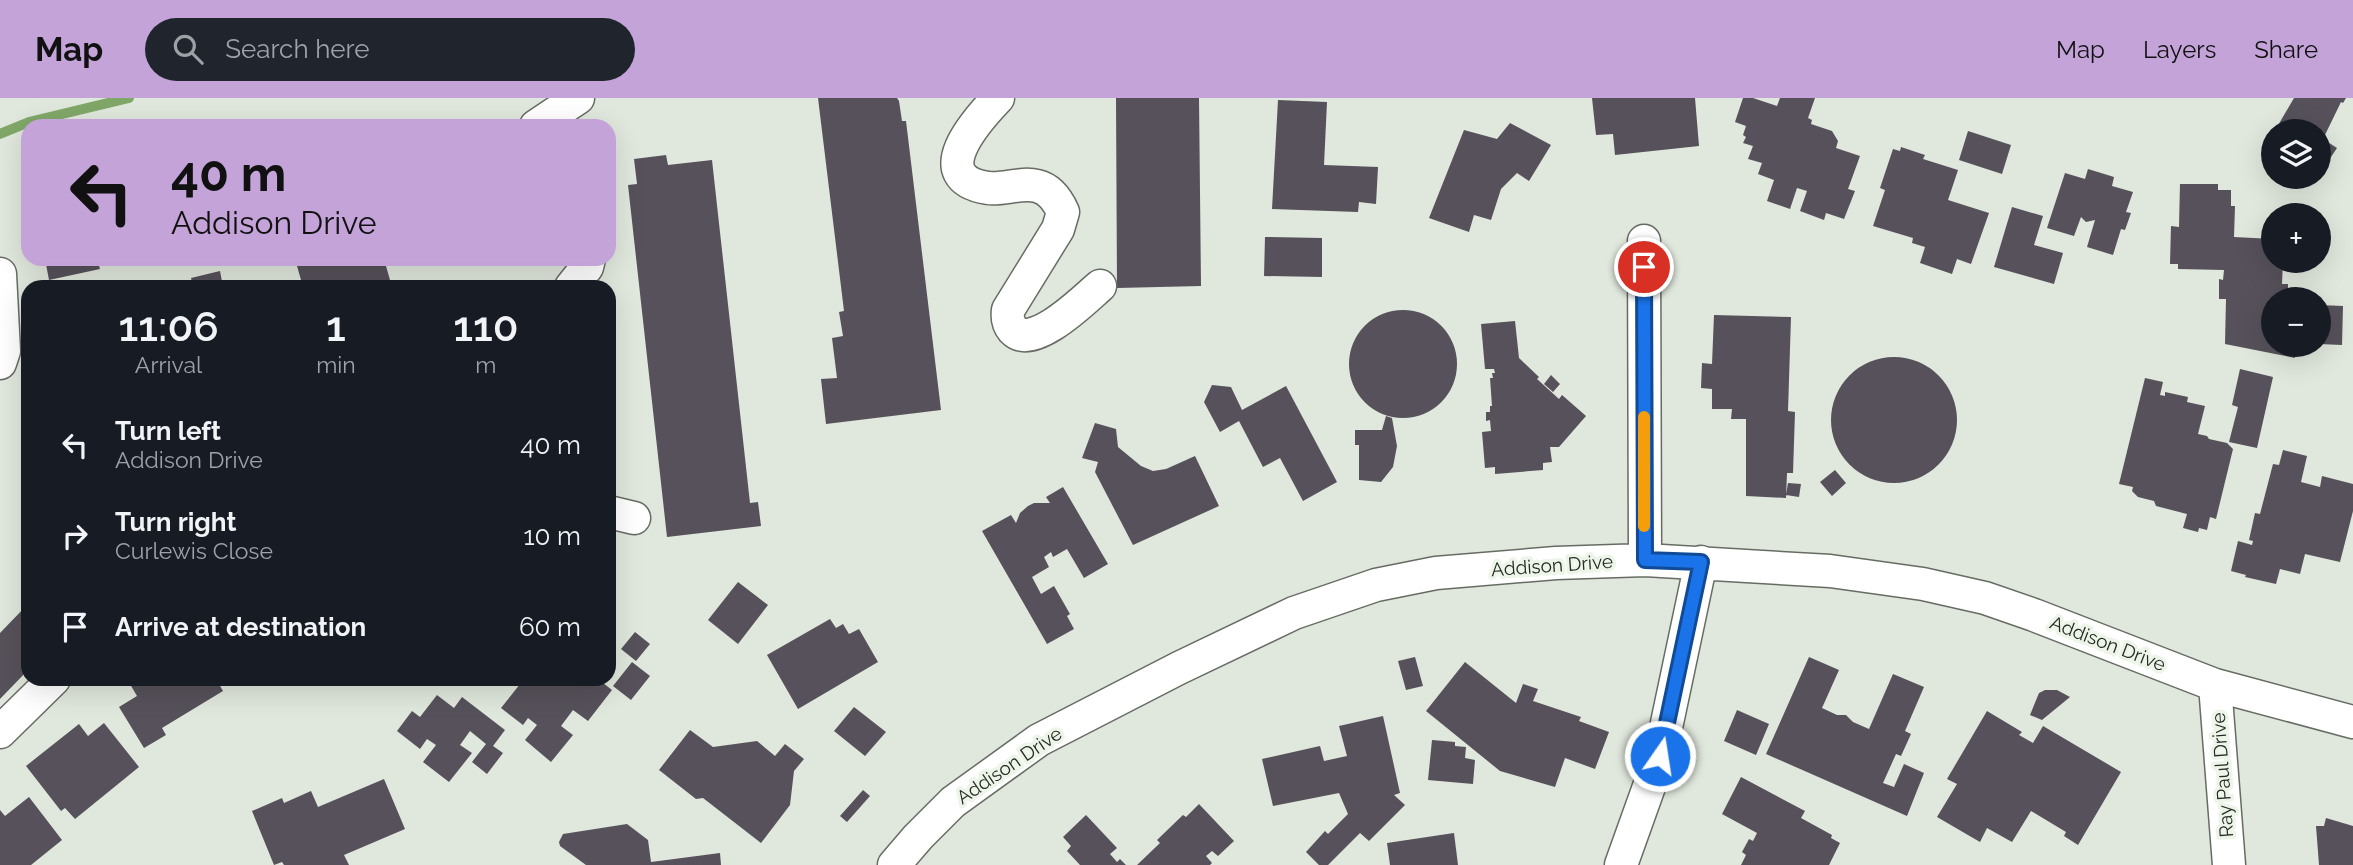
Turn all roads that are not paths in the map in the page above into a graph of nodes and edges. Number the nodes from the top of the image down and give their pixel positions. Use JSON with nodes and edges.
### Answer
{"nodes":[{"id":1,"x":578,"y":98,"type":"edge"},
{"id":2,"x":998,"y":98,"type":"edge"},
{"id":3,"x":546,"y":119,"type":"edge"},
{"id":4,"x":1644,"y":241,"type":"dead end"},
{"id":5,"x":587,"y":266,"type":"edge"},
{"id":6,"x":0,"y":274,"type":"edge"},
{"id":7,"x":577,"y":280,"type":"edge"},
{"id":8,"x":1100,"y":286,"type":"dead end"},
{"id":9,"x":0,"y":363,"type":"edge"},
{"id":10,"x":1645,"y":560,"type":"junction"},
{"id":11,"x":1701,"y":562,"type":"junction"},
{"id":12,"x":2215,"y":685,"type":"junction"},
{"id":13,"x":47,"y":686,"type":"edge"},
{"id":14,"x":2353,"y":722,"type":"edge"},
{"id":15,"x":0,"y":732,"type":"edge"},
{"id":16,"x":894,"y":865,"type":"edge"},
{"id":17,"x":1621,"y":865,"type":"edge"},
{"id":18,"x":2229,"y":865,"type":"edge"}],
"edges":[{"from":1,"to":3,"type":"street"},
{"from":2,"to":8,"type":"street"},
{"from":4,"to":10,"type":"street"},
{"from":5,"to":7,"type":"street"},
{"from":6,"to":9,"type":"street"},
{"from":10,"to":11,"type":"street","name":"Addison Drive"},
{"from":10,"to":16,"type":"street","name":"Addison Drive"},
{"from":11,"to":12,"type":"street","name":"Addison Drive"},
{"from":11,"to":17,"type":"street"},
{"from":12,"to":14,"type":"street","name":"Addison Drive"},
{"from":12,"to":18,"type":"street","name":"Ray Paul Drive"},
{"from":13,"to":15,"type":"street"}]}
